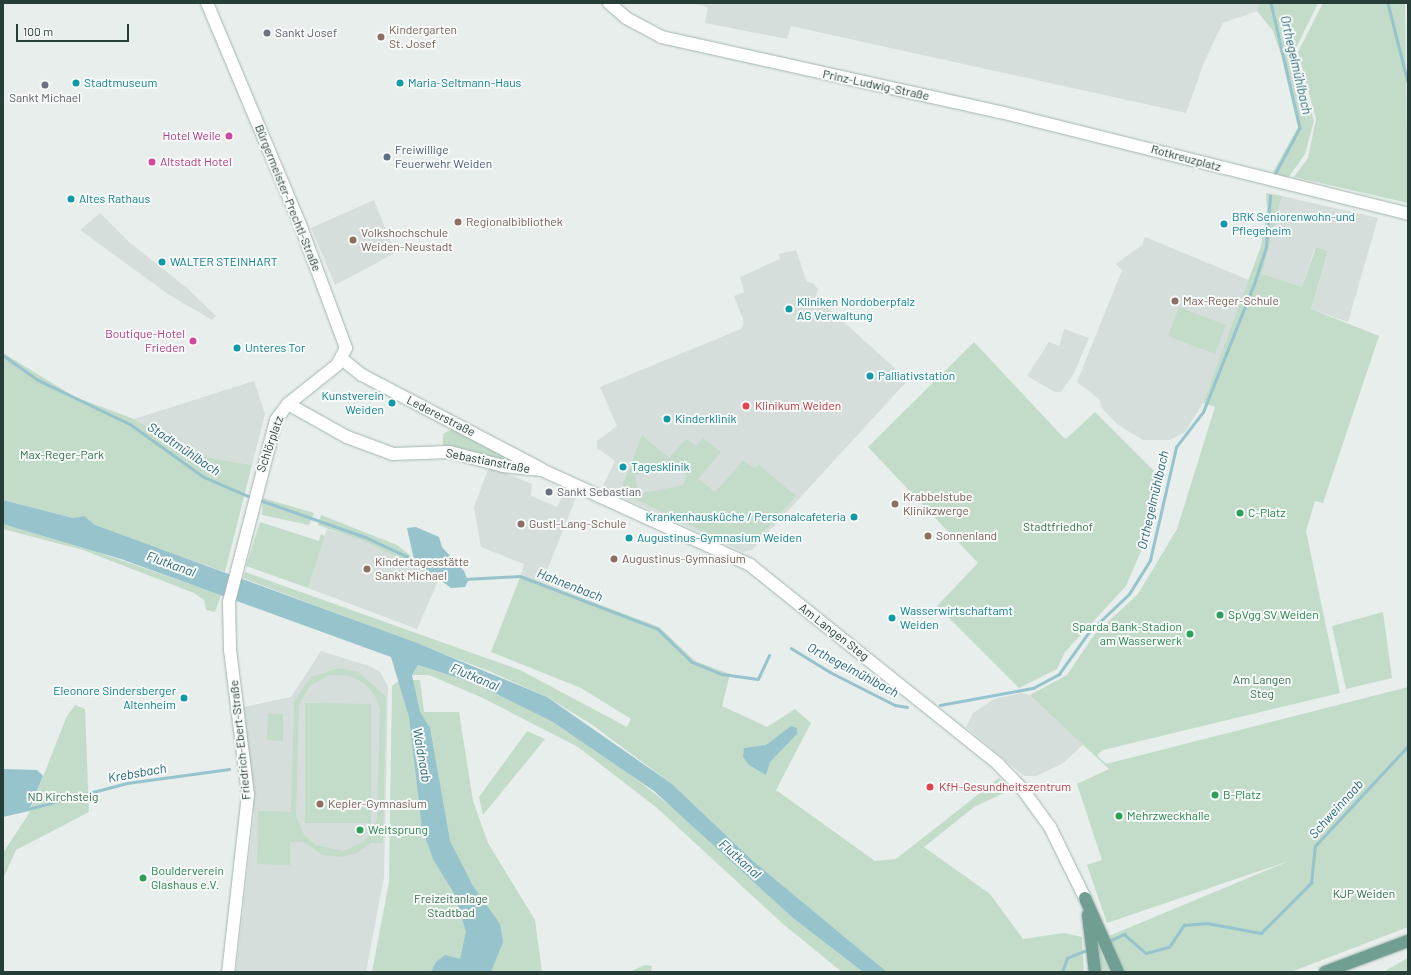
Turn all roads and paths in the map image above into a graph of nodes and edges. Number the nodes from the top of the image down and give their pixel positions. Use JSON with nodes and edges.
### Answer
{"nodes":[{"id":1,"x":207,"y":3,"type":"edge"},
{"id":2,"x":609,"y":3,"type":"edge"},
{"id":3,"x":1107,"y":138,"type":"joint"},
{"id":4,"x":1408,"y":214,"type":"edge"},
{"id":5,"x":342,"y":359,"type":"junction"},
{"id":6,"x":288,"y":404,"type":"junction"},
{"id":7,"x":542,"y":470,"type":"junction"},
{"id":8,"x":253,"y":502,"type":"joint"},
{"id":9,"x":750,"y":565,"type":"joint"},
{"id":10,"x":1085,"y":898,"type":"joint"},
{"id":11,"x":1093,"y":924,"type":"junction"},
{"id":12,"x":1408,"y":941,"type":"edge"},
{"id":13,"x":228,"y":972,"type":"edge"},
{"id":14,"x":1095,"y":972,"type":"edge"},
{"id":15,"x":1118,"y":972,"type":"edge"},
{"id":16,"x":1325,"y":972,"type":"edge"}],
"edges":[{"from":1,"to":5,"type":"street","name":"Bürgermeister-Prechtl-Straße"},
{"from":2,"to":3,"type":"street","name":"Prinz-Ludwig-Straße"},
{"from":3,"to":4,"type":"street","name":"Rotkreuzplatz"},
{"from":5,"to":6,"type":"street","name":"Schlörplatz"},
{"from":5,"to":7,"type":"street","name":"Ledererstraße"},
{"from":6,"to":7,"type":"street","name":"Sebastianstraße"},
{"from":6,"to":8,"type":"street","name":"Schlörplatz"},
{"from":7,"to":9,"type":"street","name":"Sebastianstraße"},
{"from":8,"to":13,"type":"street","name":"Friedrich-Ebert-Straße"},
{"from":9,"to":10,"type":"street","name":"Am Langen Steg"},
{"from":10,"to":11,"type":"main road"},
{"from":11,"to":14,"type":"main road"},
{"from":11,"to":15,"type":"main road"},
{"from":12,"to":16,"type":"main road"}]}
